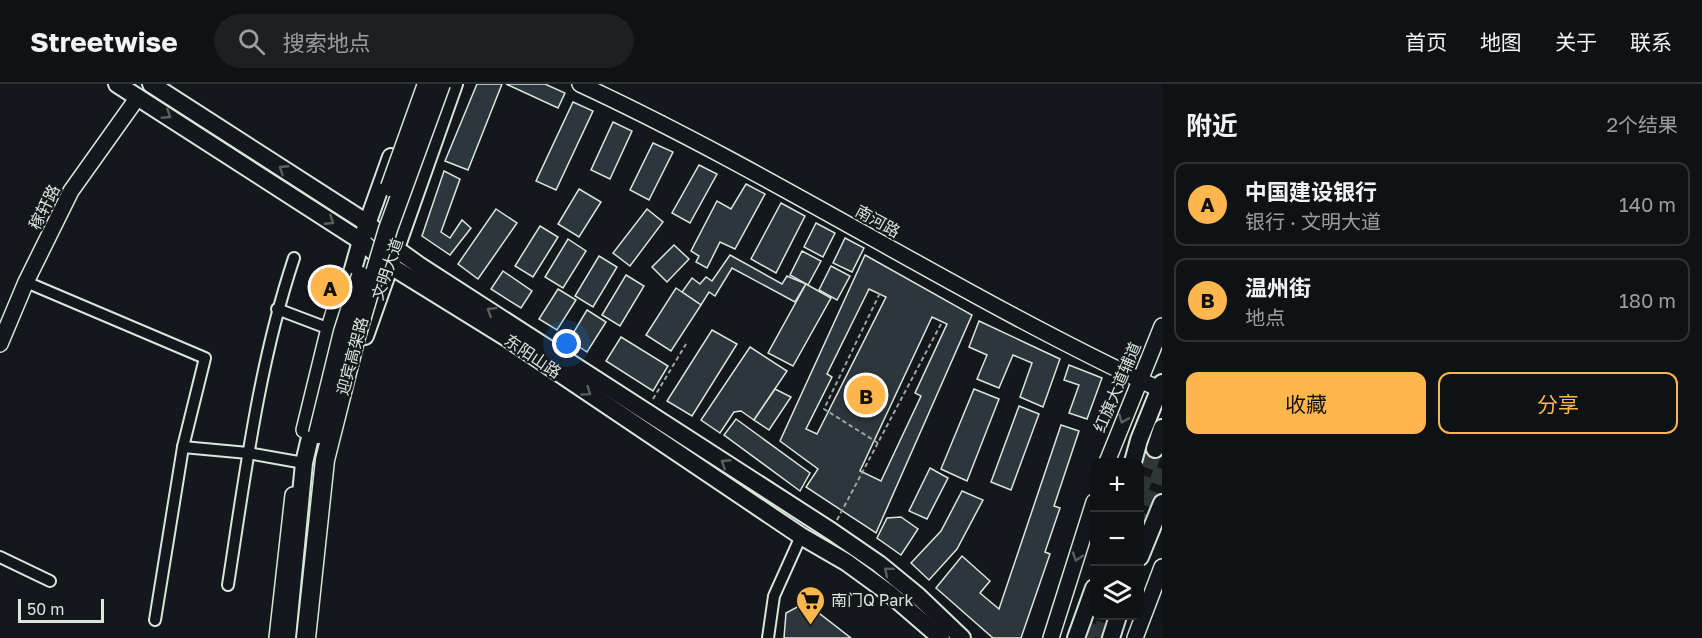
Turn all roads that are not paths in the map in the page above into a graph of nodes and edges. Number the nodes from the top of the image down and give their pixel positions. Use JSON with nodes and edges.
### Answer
{"nodes":[{"id":1,"x":117,"y":84,"type":"edge"},
{"id":2,"x":151,"y":84,"type":"edge"},
{"id":3,"x":418,"y":84,"type":"edge"},
{"id":4,"x":427,"y":84,"type":"edge"},
{"id":5,"x":441,"y":84,"type":"edge"},
{"id":6,"x":454,"y":84,"type":"edge"},
{"id":7,"x":580,"y":84,"type":"edge"},
{"id":8,"x":138,"y":97,"type":"junction"},
{"id":9,"x":367,"y":223,"type":"junction"},
{"id":10,"x":361,"y":241,"type":"junction"},
{"id":11,"x":394,"y":248,"type":"junction"},
{"id":12,"x":294,"y":258,"type":"dead end"},
{"id":13,"x":389,"y":265,"type":"junction"},
{"id":14,"x":26,"y":282,"type":"junction"},
{"id":15,"x":277,"y":309,"type":"junction"},
{"id":16,"x":1162,"y":326,"type":"edge"},
{"id":17,"x":332,"y":329,"type":"junction"},
{"id":18,"x":0,"y":344,"type":"edge"},
{"id":19,"x":1139,"y":380,"type":"junction"},
{"id":20,"x":1161,"y":386,"type":"edge"},
{"id":21,"x":1162,"y":428,"type":"edge"},
{"id":22,"x":183,"y":447,"type":"junction"},
{"id":23,"x":1155,"y":449,"type":"tunnel mouth"},
{"id":24,"x":248,"y":453,"type":"junction"},
{"id":25,"x":1109,"y":458,"type":"edge"},
{"id":26,"x":1134,"y":458,"type":"edge"},
{"id":27,"x":300,"y":462,"type":"junction"},
{"id":28,"x":1162,"y":503,"type":"edge"},
{"id":29,"x":1092,"y":512,"type":"edge"},
{"id":30,"x":801,"y":536,"type":"junction"},
{"id":31,"x":1144,"y":547,"type":"edge"},
{"id":32,"x":0,"y":557,"type":"edge"},
{"id":33,"x":1162,"y":567,"type":"edge"},
{"id":34,"x":50,"y":581,"type":"dead end"},
{"id":35,"x":228,"y":585,"type":"dead end"},
{"id":36,"x":1090,"y":601,"type":"edge"},
{"id":37,"x":155,"y":620,"type":"dead end"},
{"id":38,"x":1116,"y":620,"type":"edge"},
{"id":39,"x":277,"y":638,"type":"edge"},
{"id":40,"x":287,"y":638,"type":"edge"},
{"id":41,"x":296,"y":638,"type":"edge"},
{"id":42,"x":306,"y":638,"type":"edge"},
{"id":43,"x":315,"y":638,"type":"edge"},
{"id":44,"x":768,"y":638,"type":"edge"},
{"id":45,"x":941,"y":638,"type":"edge"},
{"id":46,"x":962,"y":638,"type":"edge"},
{"id":47,"x":1051,"y":638,"type":"edge"},
{"id":48,"x":1076,"y":638,"type":"edge"},
{"id":49,"x":1111,"y":638,"type":"edge"},
{"id":50,"x":1135,"y":638,"type":"edge"}],
"edges":[{"from":1,"to":8,"type":"main road","name":"东阳山路"},
{"from":9,"to":2,"type":"main road","name":"东阳山路","one_way":true},
{"from":3,"to":9,"type":"main road","name":"文明大道"},
{"from":4,"to":41,"type":"highway","name":"迎宾高架路","bridge":true},
{"from":5,"to":42,"type":"highway","name":"迎宾高架路","bridge":true},
{"from":6,"to":11,"type":"main road","name":"文明大道"},
{"from":7,"to":19,"type":"street","name":"南河路"},
{"from":8,"to":10,"type":"main road","name":"东阳山路","one_way":true},
{"from":8,"to":14,"type":"street","name":"稼轩路"},
{"from":9,"to":10,"type":"main road","name":"文明大道"},
{"from":9,"to":11,"type":"main road","name":"东阳山路"},
{"from":10,"to":13,"type":"main road","name":"东阳山路"},
{"from":10,"to":17,"type":"main road","name":"文明大道"},
{"from":11,"to":13,"type":"main road","name":"文明大道"},
{"from":46,"to":11,"type":"main road","name":"东阳山路","one_way":true},
{"from":12,"to":15,"type":"street"},
{"from":13,"to":30,"type":"main road","name":"东阳山路","one_way":true},
{"from":13,"to":43,"type":"main road","name":"文明大道"},
{"from":14,"to":18,"type":"street","name":"稼轩路"},
{"from":14,"to":22,"type":"street"},
{"from":15,"to":17,"type":"street"},
{"from":15,"to":24,"type":"street"},
{"from":16,"to":19,"type":"street","name":"红旗大道辅道"},
{"from":17,"to":27,"type":"main road","name":"文明大道"},
{"from":19,"to":20,"type":"street","name":"南河路"},
{"from":19,"to":25,"type":"street","name":"红旗大道辅道","one_way":true},
{"from":20,"to":26,"type":"main road"},
{"from":21,"to":23,"type":"main road"},
{"from":22,"to":24,"type":"street"},
{"from":22,"to":37,"type":"street"},
{"from":24,"to":27,"type":"street"},
{"from":24,"to":35,"type":"street"},
{"from":27,"to":39,"type":"street"},
{"from":27,"to":40,"type":"main road","name":"文明大道"},
{"from":28,"to":31,"type":"main road"},
{"from":29,"to":47,"type":"street","one_way":true},
{"from":30,"to":44,"type":"street"},
{"from":30,"to":45,"type":"main road","name":"东阳山路"},
{"from":32,"to":34,"type":"street"},
{"from":33,"to":50,"type":"street"},
{"from":36,"to":48,"type":"main road"},
{"from":38,"to":49,"type":"main road"}]}
